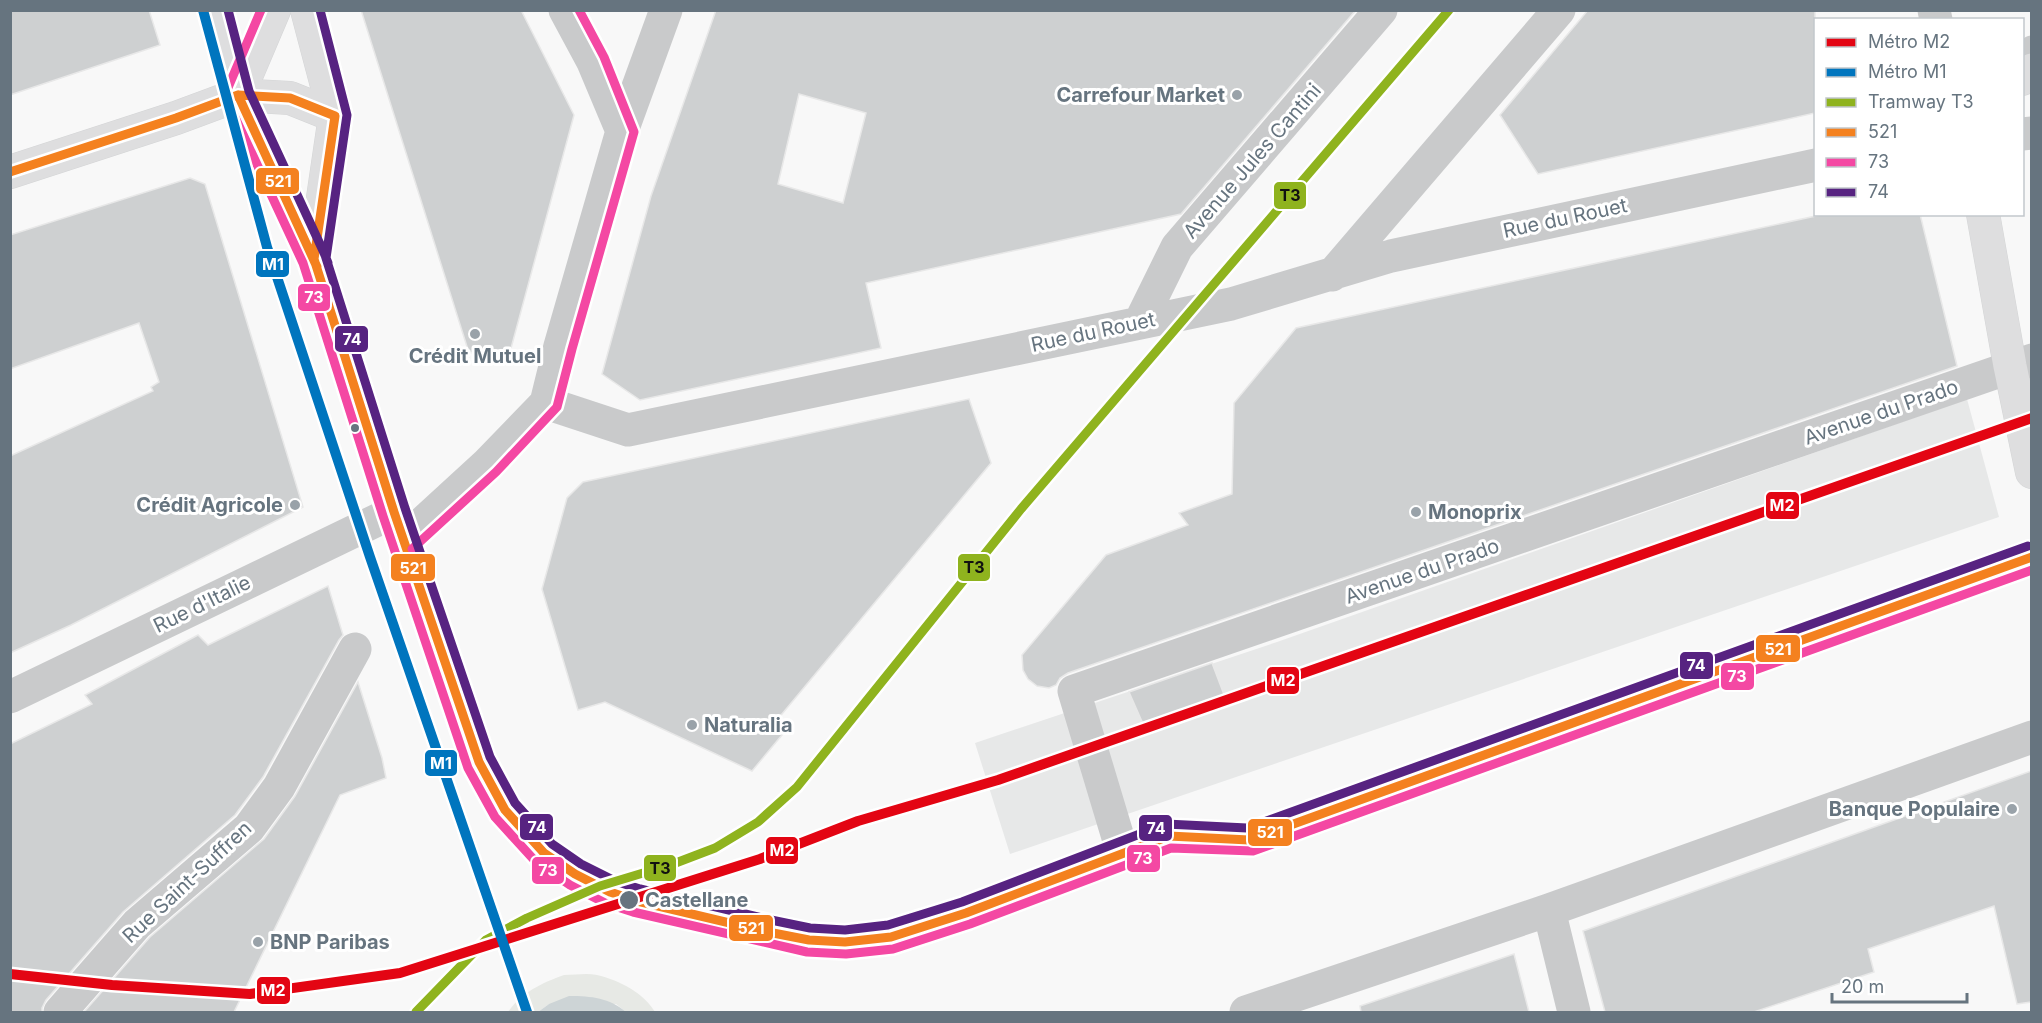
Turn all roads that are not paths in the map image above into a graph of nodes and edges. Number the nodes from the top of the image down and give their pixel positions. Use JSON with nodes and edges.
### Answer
{"nodes":[{"id":1,"x":215,"y":10,"type":"edge"},
{"id":2,"x":274,"y":10,"type":"edge"},
{"id":3,"x":307,"y":10,"type":"edge"},
{"id":4,"x":565,"y":10,"type":"edge"},
{"id":5,"x":666,"y":10,"type":"edge"},
{"id":6,"x":1381,"y":10,"type":"edge"},
{"id":7,"x":1559,"y":10,"type":"edge"},
{"id":8,"x":238,"y":95,"type":"junction"},
{"id":9,"x":335,"y":116,"type":"junction"},
{"id":10,"x":622,"y":131,"type":"junction"},
{"id":11,"x":1814,"y":165,"type":"edge"},
{"id":12,"x":10,"y":172,"type":"edge"},
{"id":13,"x":1983,"y":216,"type":"edge"},
{"id":14,"x":314,"y":259,"type":"junction"},
{"id":15,"x":1332,"y":275,"type":"junction"},
{"id":16,"x":1140,"y":322,"type":"junction"},
{"id":17,"x":2020,"y":363,"type":"edge"},
{"id":18,"x":546,"y":403,"type":"junction"},
{"id":19,"x":2031,"y":472,"type":"edge"},
{"id":20,"x":399,"y":526,"type":"junction"},
{"id":21,"x":2031,"y":557,"type":"edge"},
{"id":22,"x":355,"y":649,"type":"dead end"},
{"id":23,"x":10,"y":697,"type":"edge"},
{"id":24,"x":2031,"y":737,"type":"edge"},
{"id":25,"x":1123,"y":854,"type":"junction"},
{"id":26,"x":1549,"y":910,"type":"junction"},
{"id":27,"x":60,"y":1012,"type":"edge"},
{"id":28,"x":1246,"y":1012,"type":"edge"},
{"id":29,"x":1574,"y":1012,"type":"edge"}],
"edges":[{"from":1,"to":8,"type":"main road"},
{"from":2,"to":8,"type":"main road"},
{"from":3,"to":9,"type":"main road"},
{"from":4,"to":10,"type":"street"},
{"from":5,"to":10,"type":"street"},
{"from":6,"to":16,"type":"street","name":"Avenue Jules Cantini"},
{"from":7,"to":15,"type":"street"},
{"from":8,"to":9,"type":"main road"},
{"from":8,"to":12,"type":"main road"},
{"from":8,"to":14,"type":"main road"},
{"from":9,"to":14,"type":"main road"},
{"from":10,"to":18,"type":"street"},
{"from":11,"to":15,"type":"street","name":"Rue du Rouet"},
{"from":13,"to":17,"type":"main road"},
{"from":14,"to":20,"type":"main road"},
{"from":15,"to":16,"type":"street","name":"Rue du Rouet"},
{"from":16,"to":18,"type":"street","name":"Rue du Rouet"},
{"from":17,"to":19,"type":"main road"},
{"from":17,"to":25,"type":"street","name":"Avenue du Prado"},
{"from":18,"to":20,"type":"street","name":"Rue d'Italie"},
{"from":20,"to":23,"type":"street","name":"Rue d'Italie"},
{"from":20,"to":25,"type":"main road"},
{"from":21,"to":25,"type":"main road"},
{"from":22,"to":27,"type":"street","name":"Rue Saint-Suffren"},
{"from":24,"to":26,"type":"street"},
{"from":26,"to":28,"type":"street"},
{"from":26,"to":29,"type":"street"}]}
